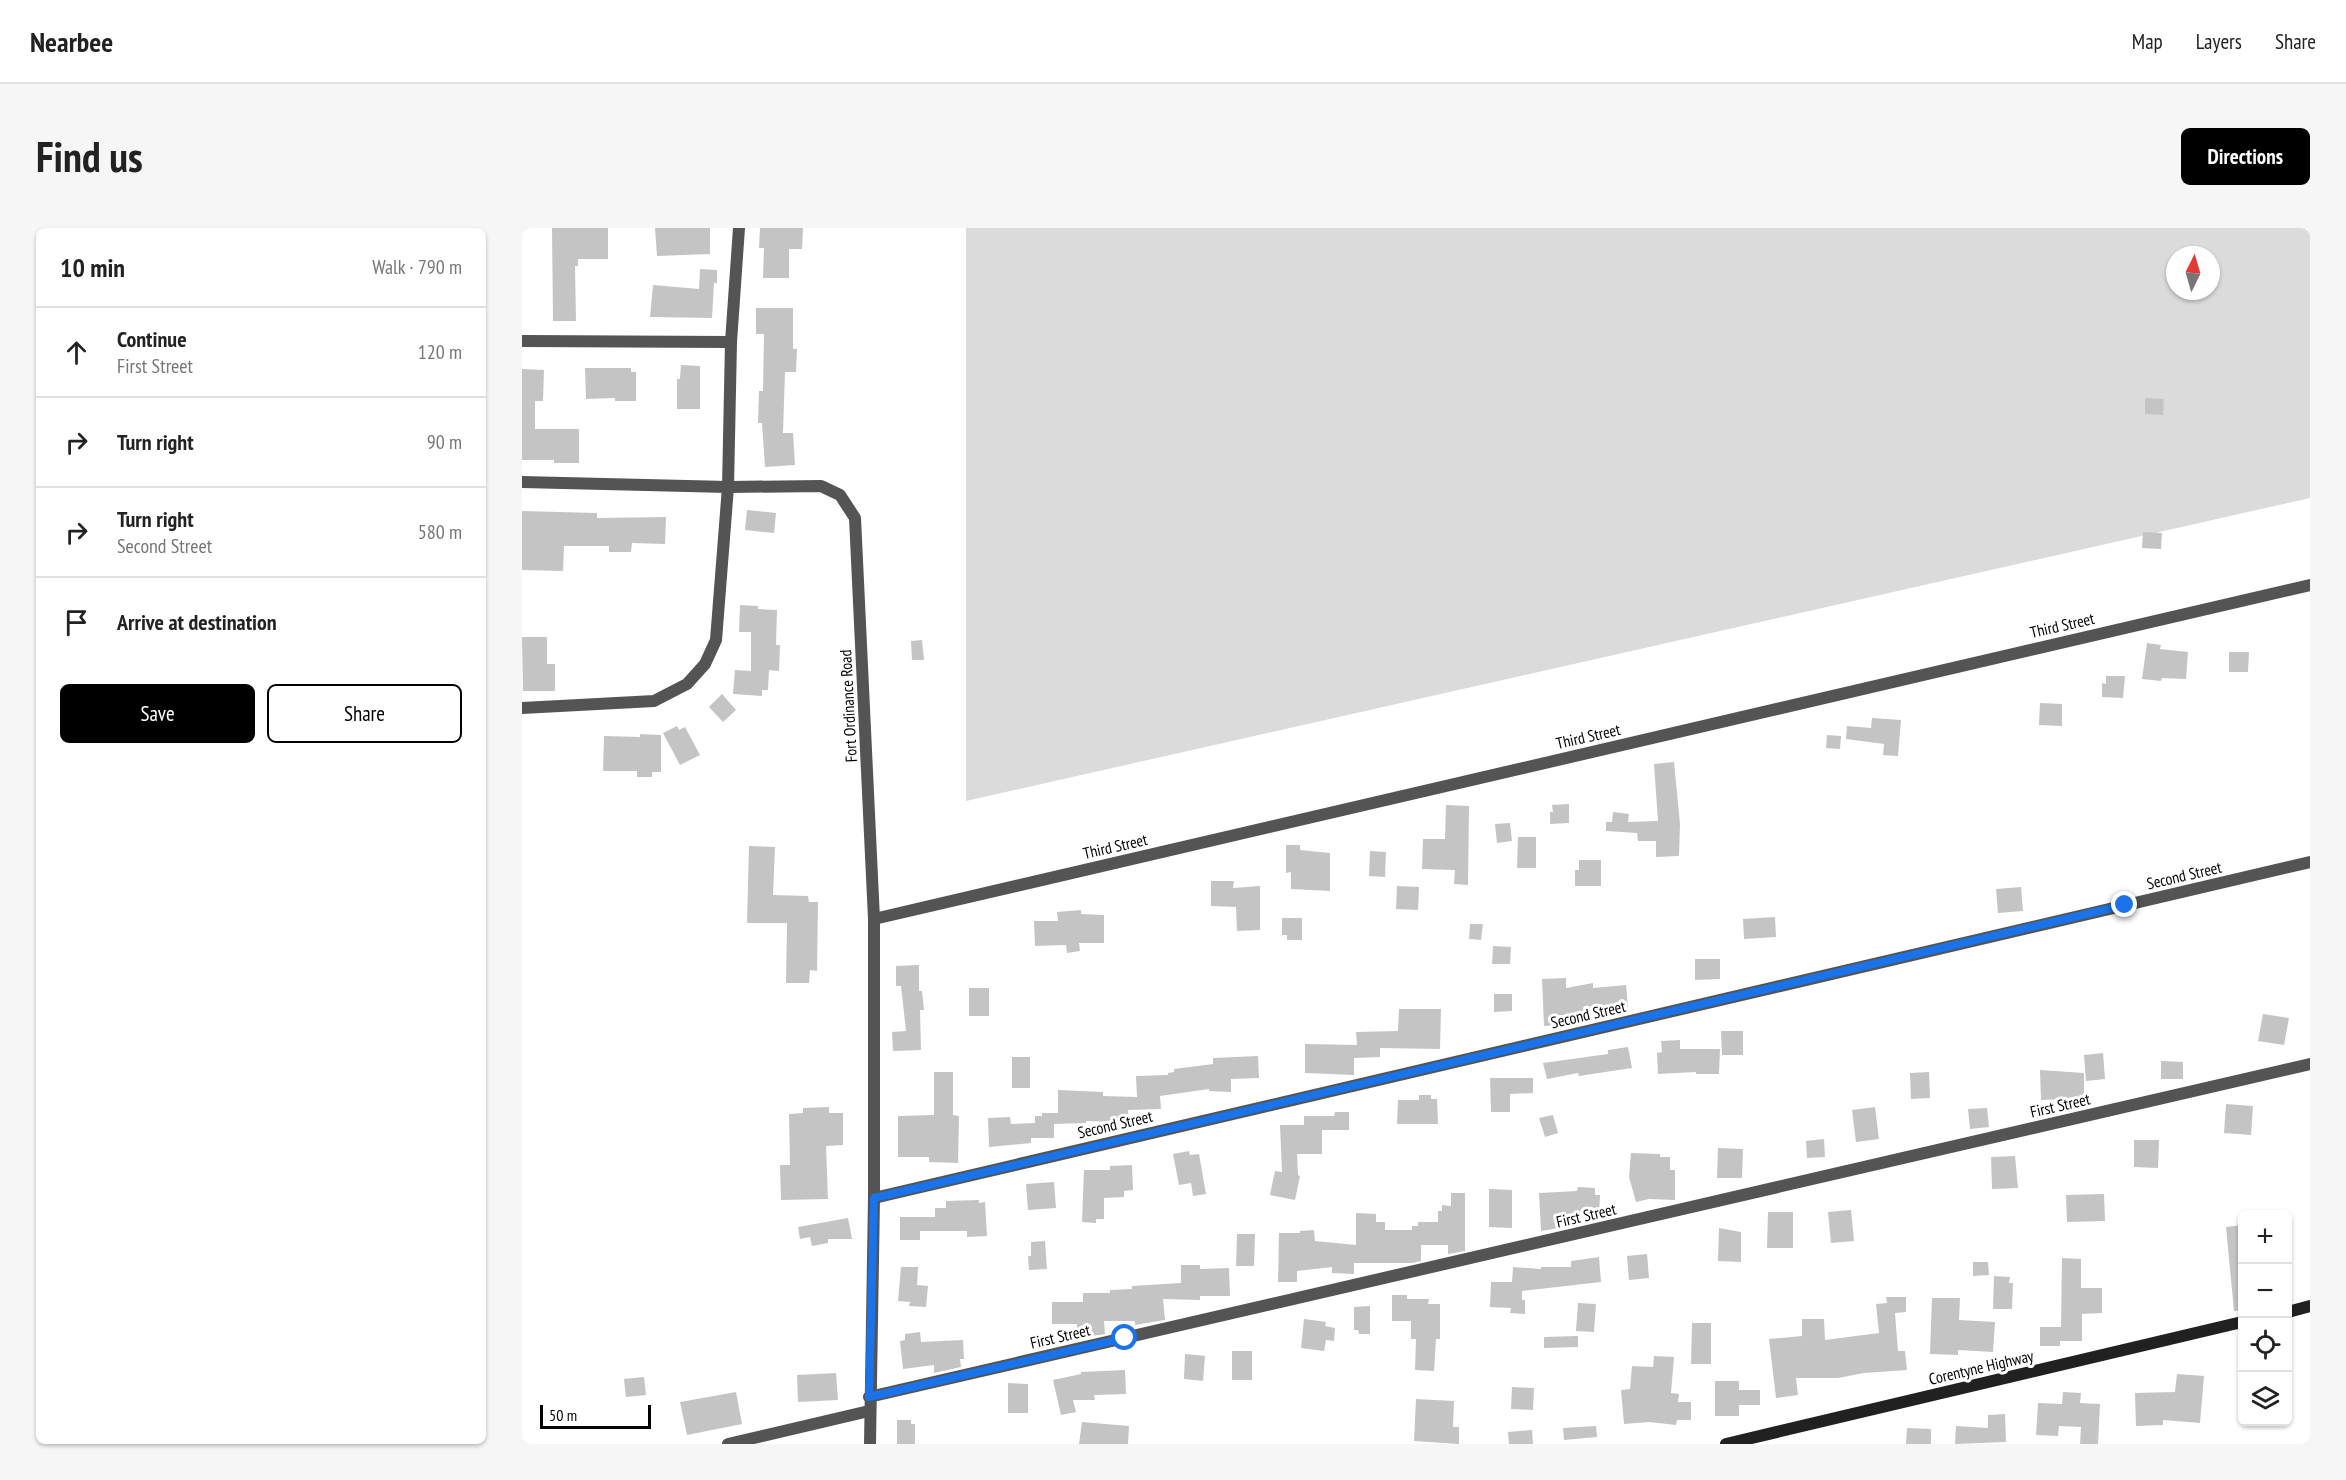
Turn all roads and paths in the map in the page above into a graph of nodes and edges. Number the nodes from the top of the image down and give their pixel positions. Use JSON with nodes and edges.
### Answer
{"nodes":[{"id":1,"x":739,"y":228,"type":"edge"},
{"id":2,"x":522,"y":341,"type":"edge"},
{"id":3,"x":731,"y":342,"type":"junction"},
{"id":4,"x":522,"y":482,"type":"edge"},
{"id":5,"x":728,"y":487,"type":"junction"},
{"id":6,"x":2310,"y":585,"type":"edge"},
{"id":7,"x":522,"y":708,"type":"edge"},
{"id":8,"x":2310,"y":862,"type":"edge"},
{"id":9,"x":874,"y":919,"type":"junction"},
{"id":10,"x":2310,"y":1064,"type":"edge"},
{"id":11,"x":874,"y":1198,"type":"junction"},
{"id":12,"x":2310,"y":1306,"type":"edge"},
{"id":13,"x":2292,"y":1311,"type":"edge"},
{"id":14,"x":2238,"y":1323,"type":"edge"},
{"id":15,"x":869,"y":1397,"type":"junction"},
{"id":16,"x":869,"y":1411,"type":"junction"},
{"id":17,"x":728,"y":1444,"type":"edge"},
{"id":18,"x":870,"y":1444,"type":"edge"},
{"id":19,"x":1726,"y":1444,"type":"edge"}],
"edges":[{"from":1,"to":3,"type":"street"},
{"from":2,"to":3,"type":"street"},
{"from":3,"to":5,"type":"street"},
{"from":4,"to":5,"type":"street"},
{"from":5,"to":7,"type":"street"},
{"from":5,"to":9,"type":"street","name":"Fort Ordinance Road"},
{"from":6,"to":9,"type":"street","name":"Third Street"},
{"from":8,"to":11,"type":"street","name":"Second Street"},
{"from":9,"to":11,"type":"street","name":"Fort Ordinance Road"},
{"from":10,"to":15,"type":"street","name":"First Street"},
{"from":11,"to":15,"type":"street","name":"Fort Ordinance Road"},
{"from":12,"to":13,"type":"main road"},
{"from":14,"to":19,"type":"main road","name":"Corentyne Highway"},
{"from":15,"to":16,"type":"street","name":"Fort Ordinance Road"},
{"from":16,"to":17,"type":"street"},
{"from":16,"to":18,"type":"street","name":"Fort Ordinance Road"}]}
